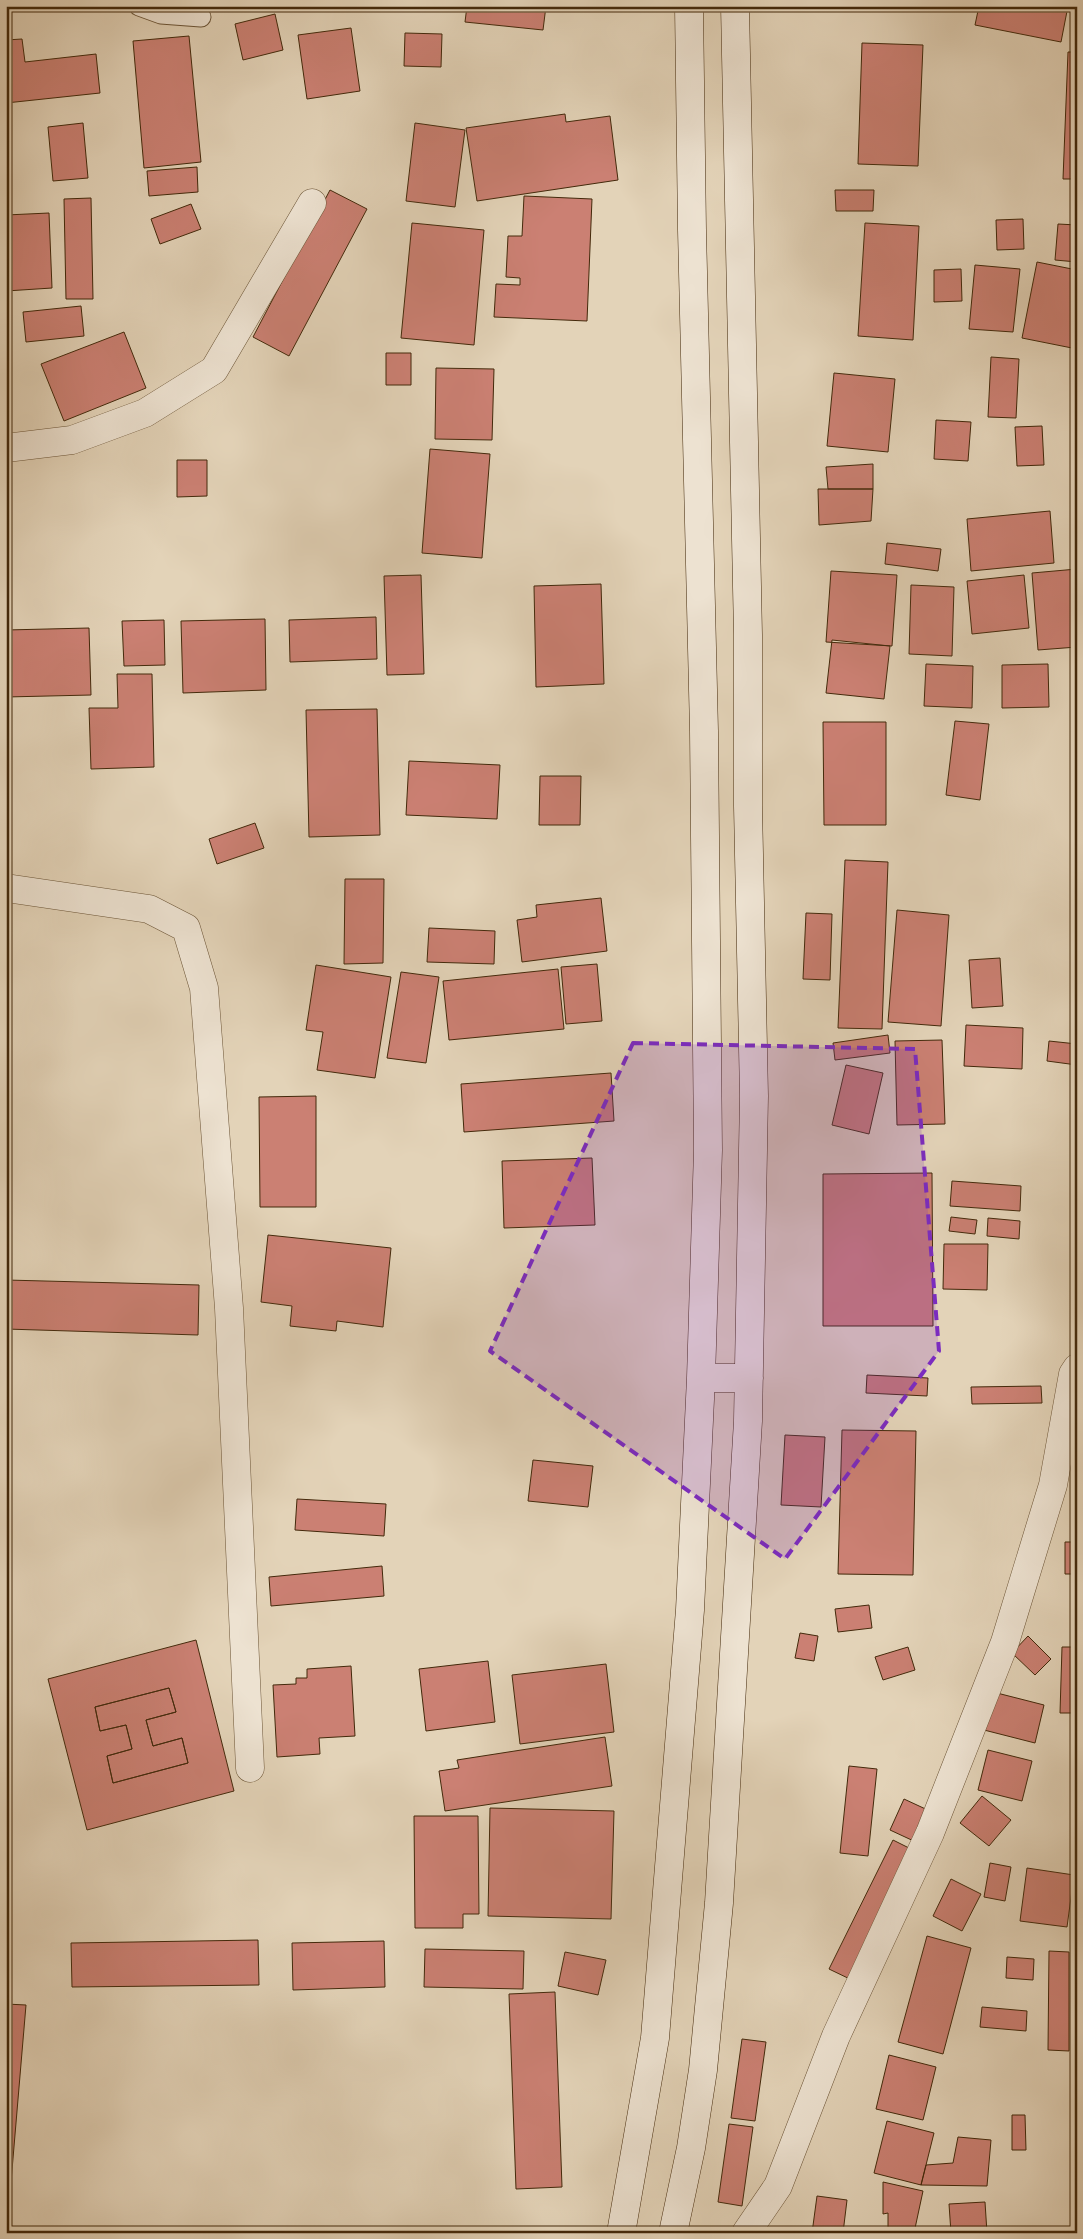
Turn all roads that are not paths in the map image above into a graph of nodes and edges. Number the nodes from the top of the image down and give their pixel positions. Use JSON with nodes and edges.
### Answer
{"nodes":[{"id":1,"x":139,"y":6,"type":"edge"},
{"id":2,"x":689,"y":6,"type":"edge"},
{"id":3,"x":735,"y":6,"type":"edge"},
{"id":4,"x":201,"y":17,"type":"dead end"},
{"id":5,"x":312,"y":203,"type":"dead end"},
{"id":6,"x":6,"y":448,"type":"edge"},
{"id":7,"x":6,"y":888,"type":"edge"},
{"id":8,"x":1077,"y":1368,"type":"edge"},
{"id":9,"x":701,"y":1378,"type":"junction"},
{"id":10,"x":749,"y":1378,"type":"junction"},
{"id":11,"x":250,"y":1768,"type":"dead end"},
{"id":12,"x":621,"y":2233,"type":"edge"},
{"id":13,"x":673,"y":2233,"type":"edge"},
{"id":14,"x":746,"y":2233,"type":"edge"}],
"edges":[{"from":1,"to":4,"type":"lane"},
{"from":2,"to":9,"type":"street"},
{"from":3,"to":10,"type":"street"},
{"from":5,"to":6,"type":"street"},
{"from":7,"to":11,"type":"street"},
{"from":8,"to":14,"type":"street"},
{"from":9,"to":10,"type":"street"},
{"from":9,"to":12,"type":"street"},
{"from":10,"to":13,"type":"street"}]}
